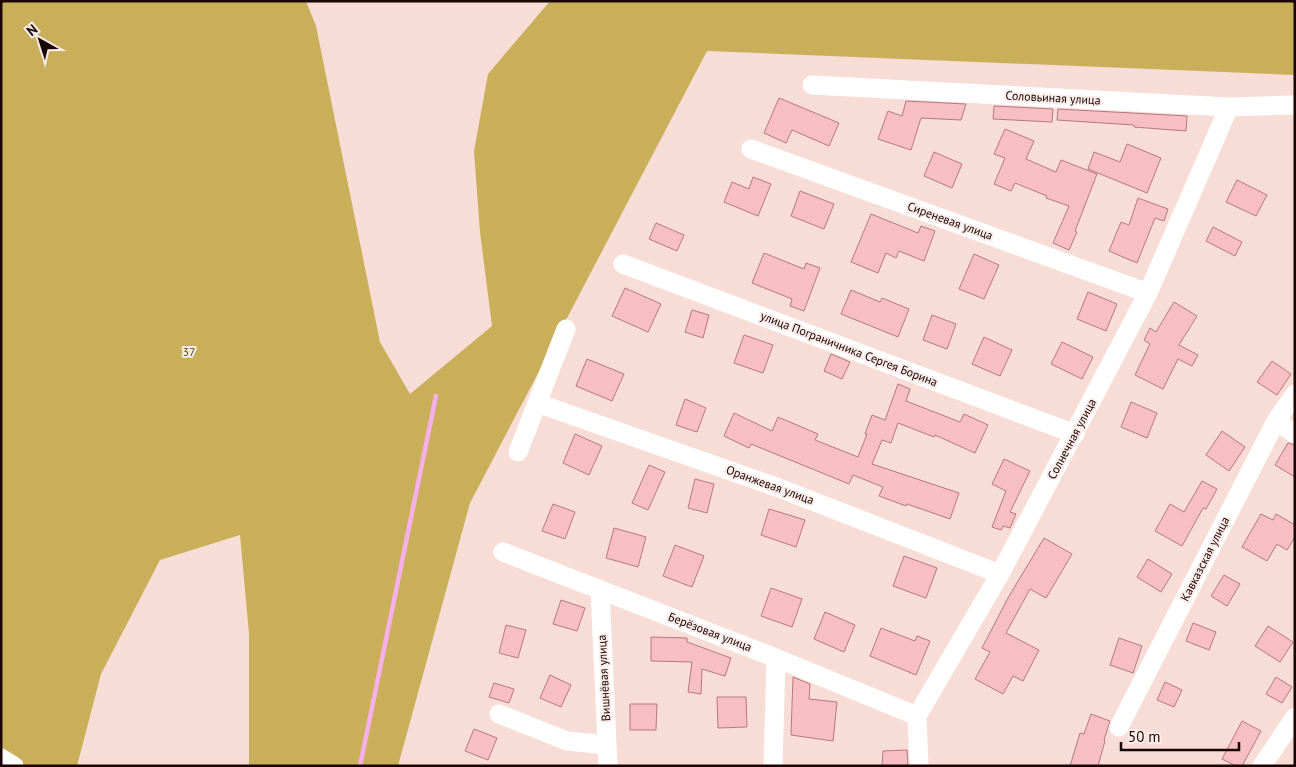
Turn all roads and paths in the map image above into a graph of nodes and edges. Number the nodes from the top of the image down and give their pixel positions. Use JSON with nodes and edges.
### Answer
{"nodes":[{"id":1,"x":812,"y":85,"type":"dead end"},
{"id":2,"x":1295,"y":105,"type":"edge"},
{"id":3,"x":1230,"y":107,"type":"junction"},
{"id":4,"x":751,"y":150,"type":"dead end"},
{"id":5,"x":623,"y":264,"type":"dead end"},
{"id":6,"x":1148,"y":293,"type":"junction"},
{"id":7,"x":566,"y":329,"type":"dead end"},
{"id":8,"x":1295,"y":394,"type":"edge"},
{"id":9,"x":537,"y":403,"type":"junction"},
{"id":10,"x":1276,"y":421,"type":"junction"},
{"id":11,"x":1075,"y":434,"type":"junction"},
{"id":12,"x":1295,"y":434,"type":"edge"},
{"id":13,"x":518,"y":452,"type":"dead end"},
{"id":14,"x":503,"y":552,"type":"dead end"},
{"id":15,"x":1000,"y":574,"type":"junction"},
{"id":16,"x":600,"y":590,"type":"junction"},
{"id":17,"x":776,"y":658,"type":"junction"},
{"id":18,"x":499,"y":714,"type":"dead end"},
{"id":19,"x":917,"y":716,"type":"junction"},
{"id":20,"x":1295,"y":717,"type":"edge"},
{"id":21,"x":1119,"y":727,"type":"dead end"},
{"id":22,"x":607,"y":745,"type":"junction"},
{"id":23,"x":1,"y":758,"type":"edge"},
{"id":24,"x":14,"y":766,"type":"edge"},
{"id":25,"x":608,"y":766,"type":"edge"},
{"id":26,"x":773,"y":766,"type":"edge"},
{"id":27,"x":919,"y":766,"type":"edge"},
{"id":28,"x":1262,"y":766,"type":"edge"}],
"edges":[{"from":1,"to":3,"type":"street","name":"Соловьиная улица"},
{"from":2,"to":3,"type":"street","name":"Соловьиная улица"},
{"from":3,"to":6,"type":"street","name":"Солнечная улица"},
{"from":4,"to":6,"type":"street","name":"Сиреневая улица"},
{"from":5,"to":11,"type":"street","name":"улица Пограничника Сергея Борина"},
{"from":6,"to":11,"type":"street","name":"Солнечная улица"},
{"from":7,"to":9,"type":"street"},
{"from":8,"to":10,"type":"street","name":"Кавказская улица"},
{"from":9,"to":13,"type":"street"},
{"from":9,"to":15,"type":"street","name":"Оранжевая улица"},
{"from":10,"to":12,"type":"street"},
{"from":10,"to":21,"type":"street","name":"Кавказская улица"},
{"from":11,"to":15,"type":"street","name":"Солнечная улица"},
{"from":14,"to":16,"type":"street","name":"Берёзовая улица"},
{"from":15,"to":19,"type":"street","name":"Солнечная улица"},
{"from":16,"to":17,"type":"street","name":"Берёзовая улица"},
{"from":16,"to":22,"type":"street","name":"Вишнёвая улица"},
{"from":17,"to":19,"type":"street","name":"Берёзовая улица"},
{"from":17,"to":26,"type":"street"},
{"from":18,"to":22,"type":"street"},
{"from":19,"to":27,"type":"street"},
{"from":20,"to":28,"type":"street"},
{"from":22,"to":25,"type":"street","name":"Вишнёвая улица"},
{"from":23,"to":24,"type":"street"}]}
